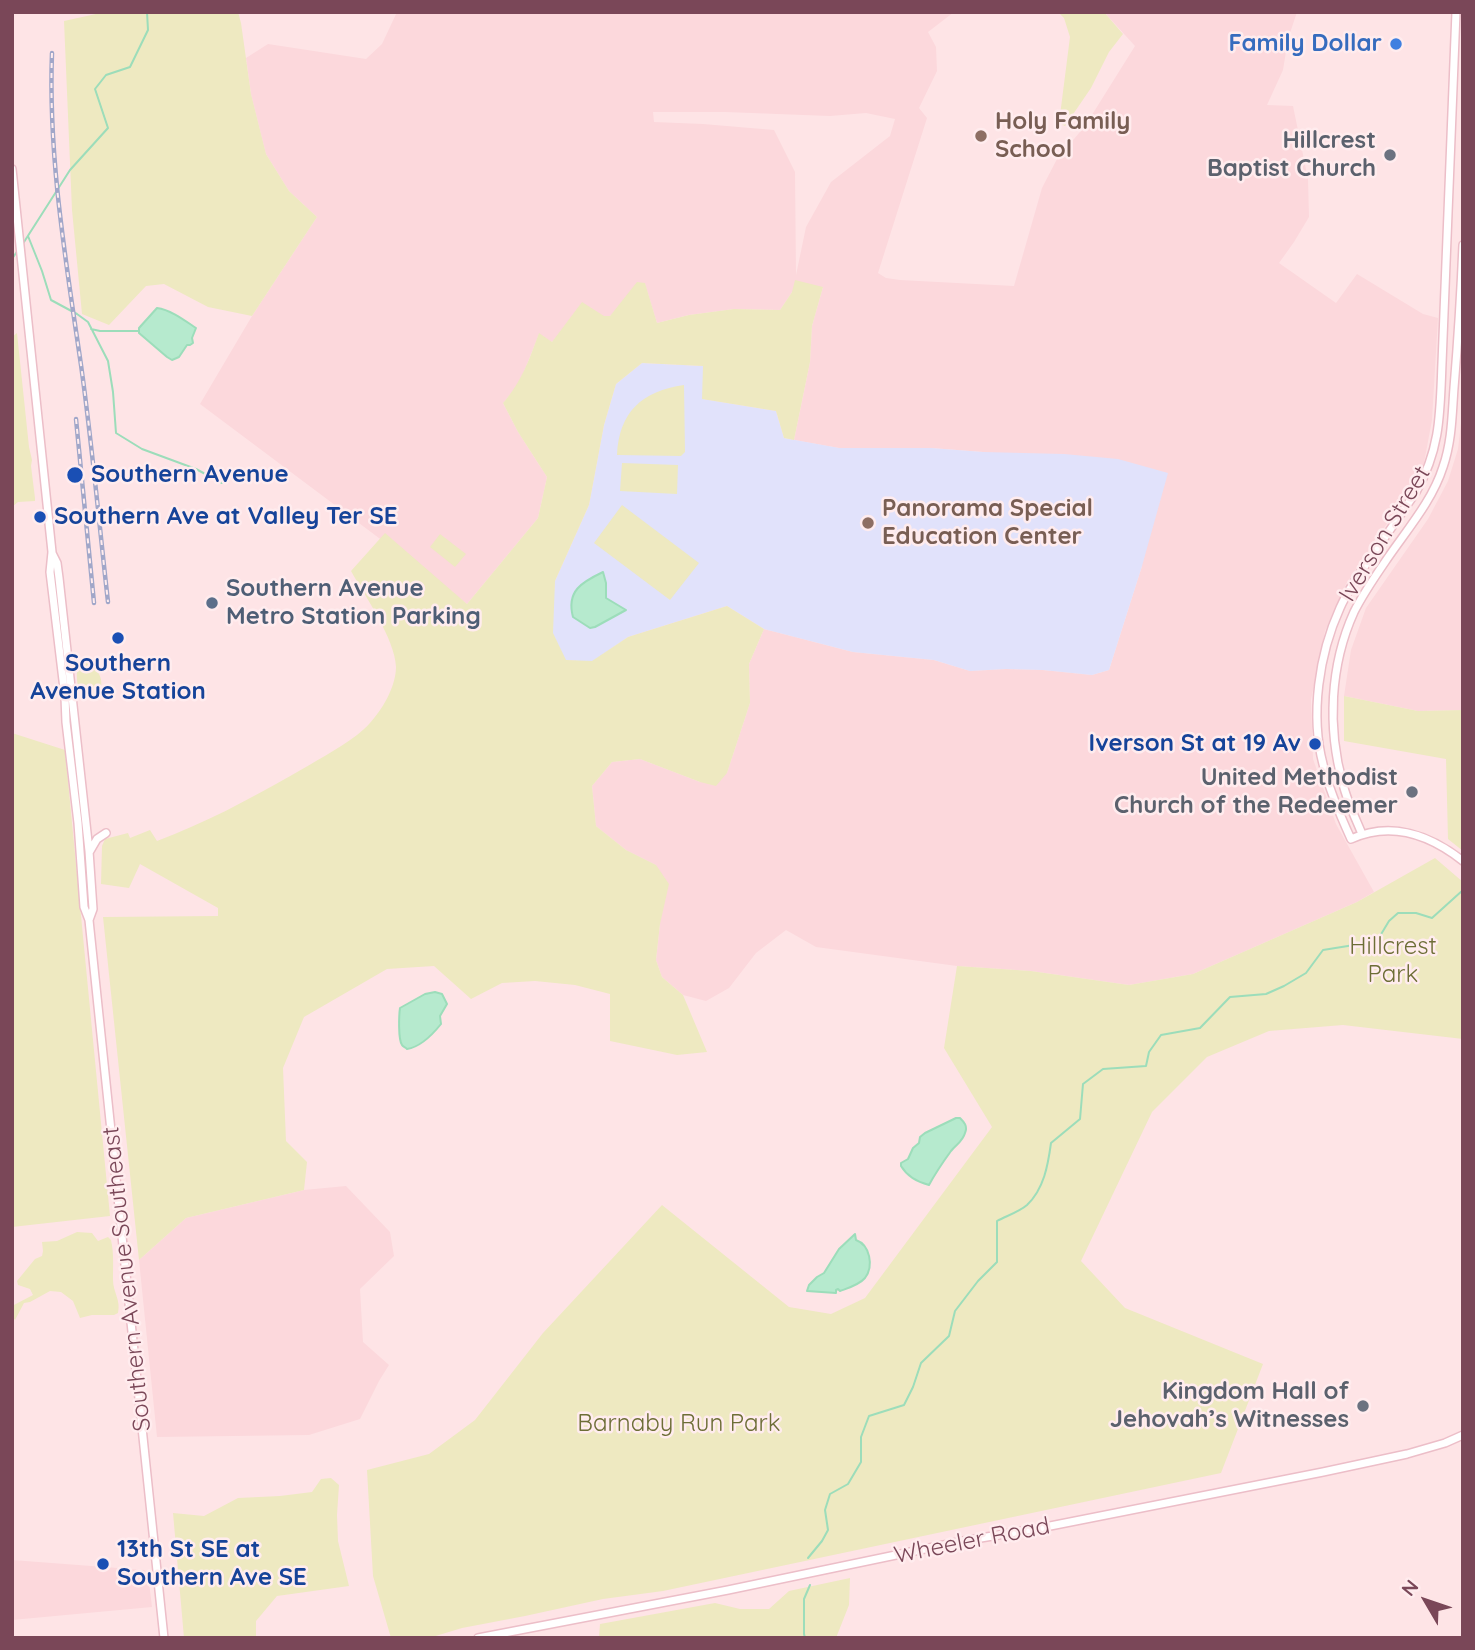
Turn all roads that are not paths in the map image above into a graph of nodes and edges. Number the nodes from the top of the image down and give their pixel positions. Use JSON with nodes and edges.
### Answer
{"nodes":[{"id":1,"x":1456,"y":12,"type":"edge"},
{"id":2,"x":12,"y":169,"type":"edge"},
{"id":3,"x":13,"y":182,"type":"edge"},
{"id":4,"x":1463,"y":245,"type":"edge"},
{"id":5,"x":52,"y":552,"type":"junction"},
{"id":6,"x":106,"y":833,"type":"dead end"},
{"id":7,"x":1362,"y":834,"type":"junction"},
{"id":8,"x":89,"y":851,"type":"junction"},
{"id":9,"x":1463,"y":862,"type":"edge"},
{"id":10,"x":89,"y":920,"type":"junction"},
{"id":11,"x":1463,"y":1435,"type":"edge"},
{"id":12,"x":164,"y":1638,"type":"edge"},
{"id":13,"x":478,"y":1638,"type":"edge"}],
"edges":[{"from":1,"to":7,"type":"main road","name":"Iverson Street"},
{"from":2,"to":3,"type":"main road","name":"Southern Avenue Southeast"},
{"from":3,"to":5,"type":"main road","name":"Southern Avenue Southeast"},
{"from":4,"to":7,"type":"main road","name":"Iverson Street"},
{"from":5,"to":8,"type":"main road","name":"Southern Avenue Southeast"},
{"from":5,"to":10,"type":"main road","name":"Southern Avenue Southeast"},
{"from":6,"to":8,"type":"main road"},
{"from":7,"to":9,"type":"main road"},
{"from":8,"to":10,"type":"main road","name":"Southern Avenue Southeast"},
{"from":10,"to":12,"type":"main road","name":"Southern Avenue Southeast"},
{"from":11,"to":13,"type":"main road","name":"Wheeler Road"}]}
